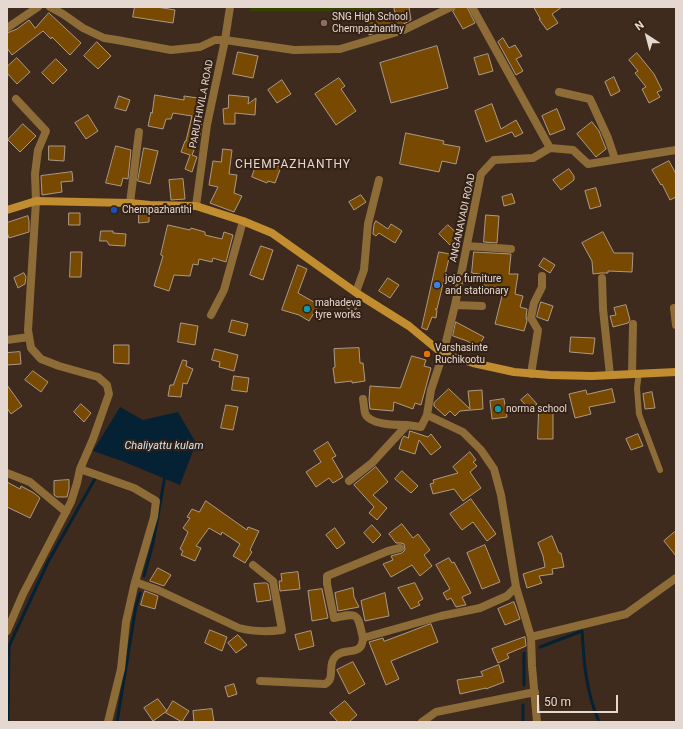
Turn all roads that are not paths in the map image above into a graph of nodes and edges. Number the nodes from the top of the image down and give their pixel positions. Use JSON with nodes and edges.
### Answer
{"nodes":[{"id":1,"x":38,"y":7,"type":"edge"},
{"id":2,"x":50,"y":7,"type":"edge"},
{"id":3,"x":230,"y":7,"type":"edge"},
{"id":4,"x":451,"y":7,"type":"edge"},
{"id":5,"x":472,"y":7,"type":"edge"},
{"id":6,"x":7,"y":28,"type":"edge"},
{"id":7,"x":225,"y":40,"type":"junction"},
{"id":8,"x":560,"y":92,"type":"dead end"},
{"id":9,"x":16,"y":99,"type":"dead end"},
{"id":10,"x":139,"y":132,"type":"dead end"},
{"id":11,"x":550,"y":148,"type":"junction"},
{"id":12,"x":676,"y":150,"type":"edge"},
{"id":13,"x":615,"y":159,"type":"junction"},
{"id":14,"x":379,"y":180,"type":"dead end"},
{"id":15,"x":36,"y":201,"type":"junction"},
{"id":16,"x":130,"y":203,"type":"junction"},
{"id":17,"x":196,"y":206,"type":"junction"},
{"id":18,"x":7,"y":210,"type":"edge"},
{"id":19,"x":243,"y":221,"type":"junction"},
{"id":20,"x":467,"y":246,"type":"junction"},
{"id":21,"x":511,"y":249,"type":"dead end"},
{"id":22,"x":542,"y":276,"type":"dead end"},
{"id":23,"x":602,"y":278,"type":"dead end"},
{"id":24,"x":356,"y":292,"type":"junction"},
{"id":25,"x":455,"y":305,"type":"junction"},
{"id":26,"x":482,"y":306,"type":"dead end"},
{"id":27,"x":674,"y":308,"type":"dead end"},
{"id":28,"x":211,"y":315,"type":"dead end"},
{"id":29,"x":632,"y":324,"type":"dead end"},
{"id":30,"x":676,"y":325,"type":"edge"},
{"id":31,"x":29,"y":337,"type":"junction"},
{"id":32,"x":7,"y":340,"type":"edge"},
{"id":33,"x":442,"y":354,"type":"junction"},
{"id":34,"x":676,"y":372,"type":"edge"},
{"id":35,"x":636,"y":373,"type":"junction"},
{"id":36,"x":531,"y":374,"type":"junction"},
{"id":37,"x":610,"y":375,"type":"junction"},
{"id":38,"x":364,"y":399,"type":"dead end"},
{"id":39,"x":427,"y":415,"type":"junction"},
{"id":40,"x":407,"y":426,"type":"junction"},
{"id":41,"x":80,"y":469,"type":"junction"},
{"id":42,"x":660,"y":470,"type":"dead end"},
{"id":43,"x":7,"y":472,"type":"edge"},
{"id":44,"x":349,"y":481,"type":"dead end"},
{"id":45,"x":66,"y":512,"type":"junction"},
{"id":46,"x":400,"y":548,"type":"dead end"},
{"id":47,"x":253,"y":566,"type":"dead end"},
{"id":48,"x":676,"y":578,"type":"edge"},
{"id":49,"x":135,"y":582,"type":"junction"},
{"id":50,"x":516,"y":587,"type":"junction"},
{"id":51,"x":7,"y":631,"type":"edge"},
{"id":52,"x":531,"y":637,"type":"junction"},
{"id":53,"x":363,"y":638,"type":"junction"},
{"id":54,"x":260,"y":681,"type":"dead end"},
{"id":55,"x":535,"y":692,"type":"junction"},
{"id":56,"x":108,"y":722,"type":"edge"},
{"id":57,"x":422,"y":722,"type":"edge"},
{"id":58,"x":538,"y":722,"type":"edge"}],
"edges":[{"from":1,"to":6,"type":"street"},
{"from":2,"to":7,"type":"street"},
{"from":3,"to":7,"type":"street","name":"PARUTHIVILA ROAD"},
{"from":4,"to":7,"type":"street"},
{"from":5,"to":11,"type":"street"},
{"from":7,"to":17,"type":"street","name":"PARUTHIVILA ROAD"},
{"from":8,"to":13,"type":"street"},
{"from":9,"to":15,"type":"street"},
{"from":10,"to":16,"type":"street"},
{"from":11,"to":13,"type":"street"},
{"from":11,"to":20,"type":"street","name":"ANGANAVADI ROAD"},
{"from":12,"to":13,"type":"street"},
{"from":14,"to":24,"type":"street"},
{"from":15,"to":16,"type":"main road"},
{"from":15,"to":18,"type":"main road"},
{"from":15,"to":31,"type":"street"},
{"from":16,"to":17,"type":"main road"},
{"from":17,"to":19,"type":"main road"},
{"from":19,"to":24,"type":"main road"},
{"from":19,"to":28,"type":"street"},
{"from":20,"to":21,"type":"street"},
{"from":20,"to":25,"type":"street","name":"ANGANAVADI ROAD"},
{"from":22,"to":36,"type":"street"},
{"from":23,"to":37,"type":"street"},
{"from":24,"to":33,"type":"main road"},
{"from":25,"to":26,"type":"street"},
{"from":25,"to":33,"type":"street","name":"ANGANAVADI ROAD"},
{"from":27,"to":30,"type":"street"},
{"from":29,"to":35,"type":"street"},
{"from":31,"to":32,"type":"street"},
{"from":31,"to":41,"type":"street"},
{"from":33,"to":36,"type":"main road"},
{"from":33,"to":39,"type":"street","name":"ANGANAVADI ROAD"},
{"from":34,"to":35,"type":"main road"},
{"from":35,"to":37,"type":"main road"},
{"from":35,"to":42,"type":"lane"},
{"from":36,"to":37,"type":"main road"},
{"from":38,"to":40,"type":"street"},
{"from":39,"to":40,"type":"street"},
{"from":39,"to":50,"type":"street"},
{"from":40,"to":44,"type":"street"},
{"from":41,"to":45,"type":"street"},
{"from":41,"to":49,"type":"street"},
{"from":43,"to":45,"type":"street"},
{"from":45,"to":51,"type":"street"},
{"from":46,"to":53,"type":"street"},
{"from":47,"to":49,"type":"street"},
{"from":48,"to":52,"type":"street"},
{"from":49,"to":56,"type":"street"},
{"from":50,"to":52,"type":"street"},
{"from":50,"to":53,"type":"street"},
{"from":52,"to":55,"type":"street"},
{"from":53,"to":54,"type":"street"},
{"from":55,"to":57,"type":"street"},
{"from":55,"to":58,"type":"street"}]}
